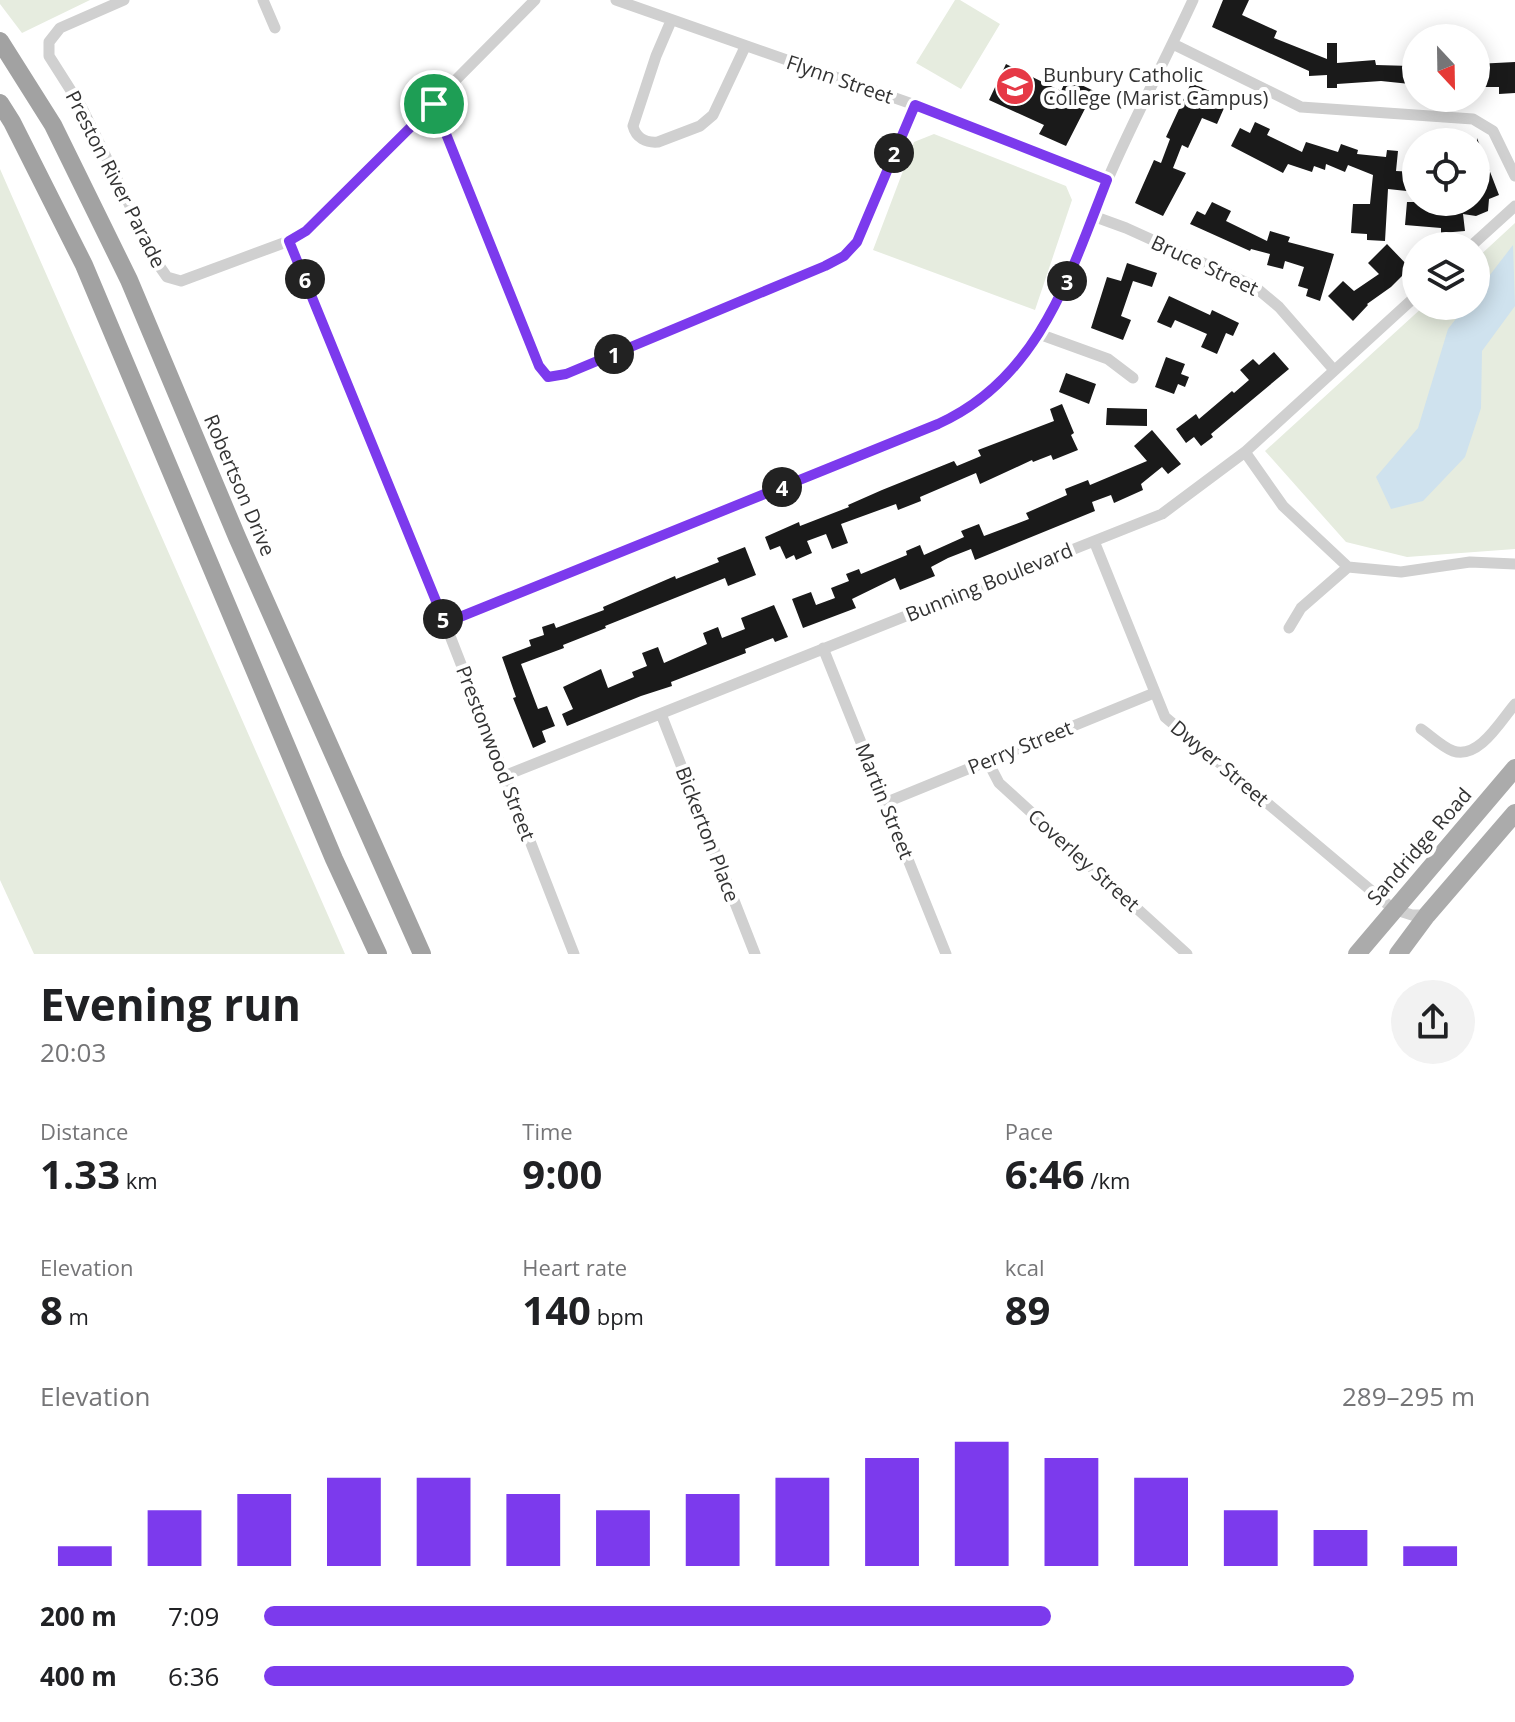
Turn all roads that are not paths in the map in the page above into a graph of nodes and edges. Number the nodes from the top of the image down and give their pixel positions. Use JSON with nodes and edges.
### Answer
{"nodes":[{"id":1,"x":124,"y":0,"type":"edge"},
{"id":2,"x":263,"y":0,"type":"edge"},
{"id":3,"x":535,"y":0,"type":"edge"},
{"id":4,"x":616,"y":0,"type":"edge"},
{"id":5,"x":1193,"y":0,"type":"edge"},
{"id":6,"x":671,"y":21,"type":"junction"},
{"id":7,"x":275,"y":28,"type":"dead end"},
{"id":8,"x":0,"y":41,"type":"edge"},
{"id":9,"x":1173,"y":44,"type":"junction"},
{"id":10,"x":745,"y":47,"type":"junction"},
{"id":11,"x":0,"y":103,"type":"edge"},
{"id":12,"x":434,"y":104,"type":"junction"},
{"id":13,"x":915,"y":105,"type":"junction"},
{"id":14,"x":1515,"y":176,"type":"edge"},
{"id":15,"x":1107,"y":180,"type":"junction"},
{"id":16,"x":1515,"y":206,"type":"edge"},
{"id":17,"x":1093,"y":216,"type":"junction"},
{"id":18,"x":1486,"y":232,"type":"edge"},
{"id":19,"x":289,"y":241,"type":"junction"},
{"id":20,"x":1402,"y":309,"type":"edge"},
{"id":21,"x":1039,"y":334,"type":"junction"},
{"id":22,"x":1334,"y":370,"type":"junction"},
{"id":23,"x":1133,"y":378,"type":"dead end"},
{"id":24,"x":1245,"y":452,"type":"junction"},
{"id":25,"x":1094,"y":541,"type":"junction"},
{"id":26,"x":1515,"y":564,"type":"edge"},
{"id":27,"x":1348,"y":567,"type":"junction"},
{"id":28,"x":445,"y":623,"type":"junction"},
{"id":29,"x":1289,"y":628,"type":"dead end"},
{"id":30,"x":823,"y":648,"type":"junction"},
{"id":31,"x":1154,"y":693,"type":"junction"},
{"id":32,"x":1515,"y":704,"type":"edge"},
{"id":33,"x":661,"y":714,"type":"junction"},
{"id":34,"x":1421,"y":729,"type":"dead end"},
{"id":35,"x":987,"y":760,"type":"junction"},
{"id":36,"x":1515,"y":768,"type":"edge"},
{"id":37,"x":504,"y":776,"type":"junction"},
{"id":38,"x":1515,"y":782,"type":"edge"},
{"id":39,"x":887,"y":802,"type":"junction"},
{"id":40,"x":1480,"y":808,"type":"junction"},
{"id":41,"x":1515,"y":813,"type":"edge"},
{"id":42,"x":1393,"y":909,"type":"junction"},
{"id":43,"x":1427,"y":915,"type":"junction"},
{"id":44,"x":378,"y":954,"type":"edge"},
{"id":45,"x":422,"y":954,"type":"edge"},
{"id":46,"x":574,"y":954,"type":"edge"},
{"id":47,"x":755,"y":954,"type":"edge"},
{"id":48,"x":946,"y":954,"type":"edge"},
{"id":49,"x":1187,"y":954,"type":"edge"},
{"id":50,"x":1357,"y":954,"type":"edge"},
{"id":51,"x":1398,"y":954,"type":"edge"}],
"edges":[{"from":1,"to":19,"type":"street","name":"Preston River Parade"},
{"from":2,"to":7,"type":"street"},
{"from":3,"to":12,"type":"street"},
{"from":4,"to":6,"type":"street","name":"Flynn Street"},
{"from":5,"to":9,"type":"street"},
{"from":6,"to":10,"type":"street","name":"Flynn Street"},
{"from":6,"to":10,"type":"street"},
{"from":8,"to":45,"type":"highway","name":"Robertson Drive"},
{"from":9,"to":14,"type":"street"},
{"from":9,"to":15,"type":"street"},
{"from":10,"to":13,"type":"street","name":"Flynn Street"},
{"from":11,"to":44,"type":"highway"},
{"from":12,"to":13,"type":"street"},
{"from":12,"to":19,"type":"street"},
{"from":13,"to":15,"type":"street","name":"Flynn Street"},
{"from":15,"to":17,"type":"street"},
{"from":16,"to":18,"type":"street"},
{"from":17,"to":21,"type":"street"},
{"from":17,"to":22,"type":"street","name":"Bruce Street"},
{"from":19,"to":28,"type":"street","name":"Prestonwood Street"},
{"from":20,"to":22,"type":"street","name":"Bunning Boulevard"},
{"from":21,"to":23,"type":"street"},
{"from":21,"to":28,"type":"street"},
{"from":22,"to":24,"type":"street","name":"Bunning Boulevard"},
{"from":24,"to":25,"type":"street","name":"Bunning Boulevard"},
{"from":24,"to":27,"type":"street"},
{"from":25,"to":30,"type":"street","name":"Bunning Boulevard"},
{"from":25,"to":31,"type":"street","name":"Dwyer Street"},
{"from":26,"to":27,"type":"street"},
{"from":27,"to":29,"type":"street"},
{"from":28,"to":37,"type":"street","name":"Prestonwood Street"},
{"from":30,"to":33,"type":"street","name":"Bunning Boulevard"},
{"from":30,"to":39,"type":"street","name":"Martin Street"},
{"from":31,"to":35,"type":"street","name":"Perry Street"},
{"from":31,"to":42,"type":"street","name":"Dwyer Street"},
{"from":32,"to":34,"type":"street"},
{"from":33,"to":37,"type":"street","name":"Bunning Boulevard"},
{"from":33,"to":47,"type":"street","name":"Bickerton Place"},
{"from":35,"to":39,"type":"street","name":"Perry Street"},
{"from":35,"to":49,"type":"street","name":"Coverley Street"},
{"from":36,"to":40,"type":"main road","name":"Sandridge Road"},
{"from":37,"to":46,"type":"street","name":"Prestonwood Street"},
{"from":38,"to":40,"type":"main road"},
{"from":39,"to":48,"type":"street","name":"Martin Street"},
{"from":40,"to":42,"type":"main road","name":"Sandridge Road"},
{"from":41,"to":43,"type":"main road"},
{"from":42,"to":43,"type":"street"},
{"from":42,"to":50,"type":"main road","name":"Sandridge Road"},
{"from":43,"to":51,"type":"main road"}]}
